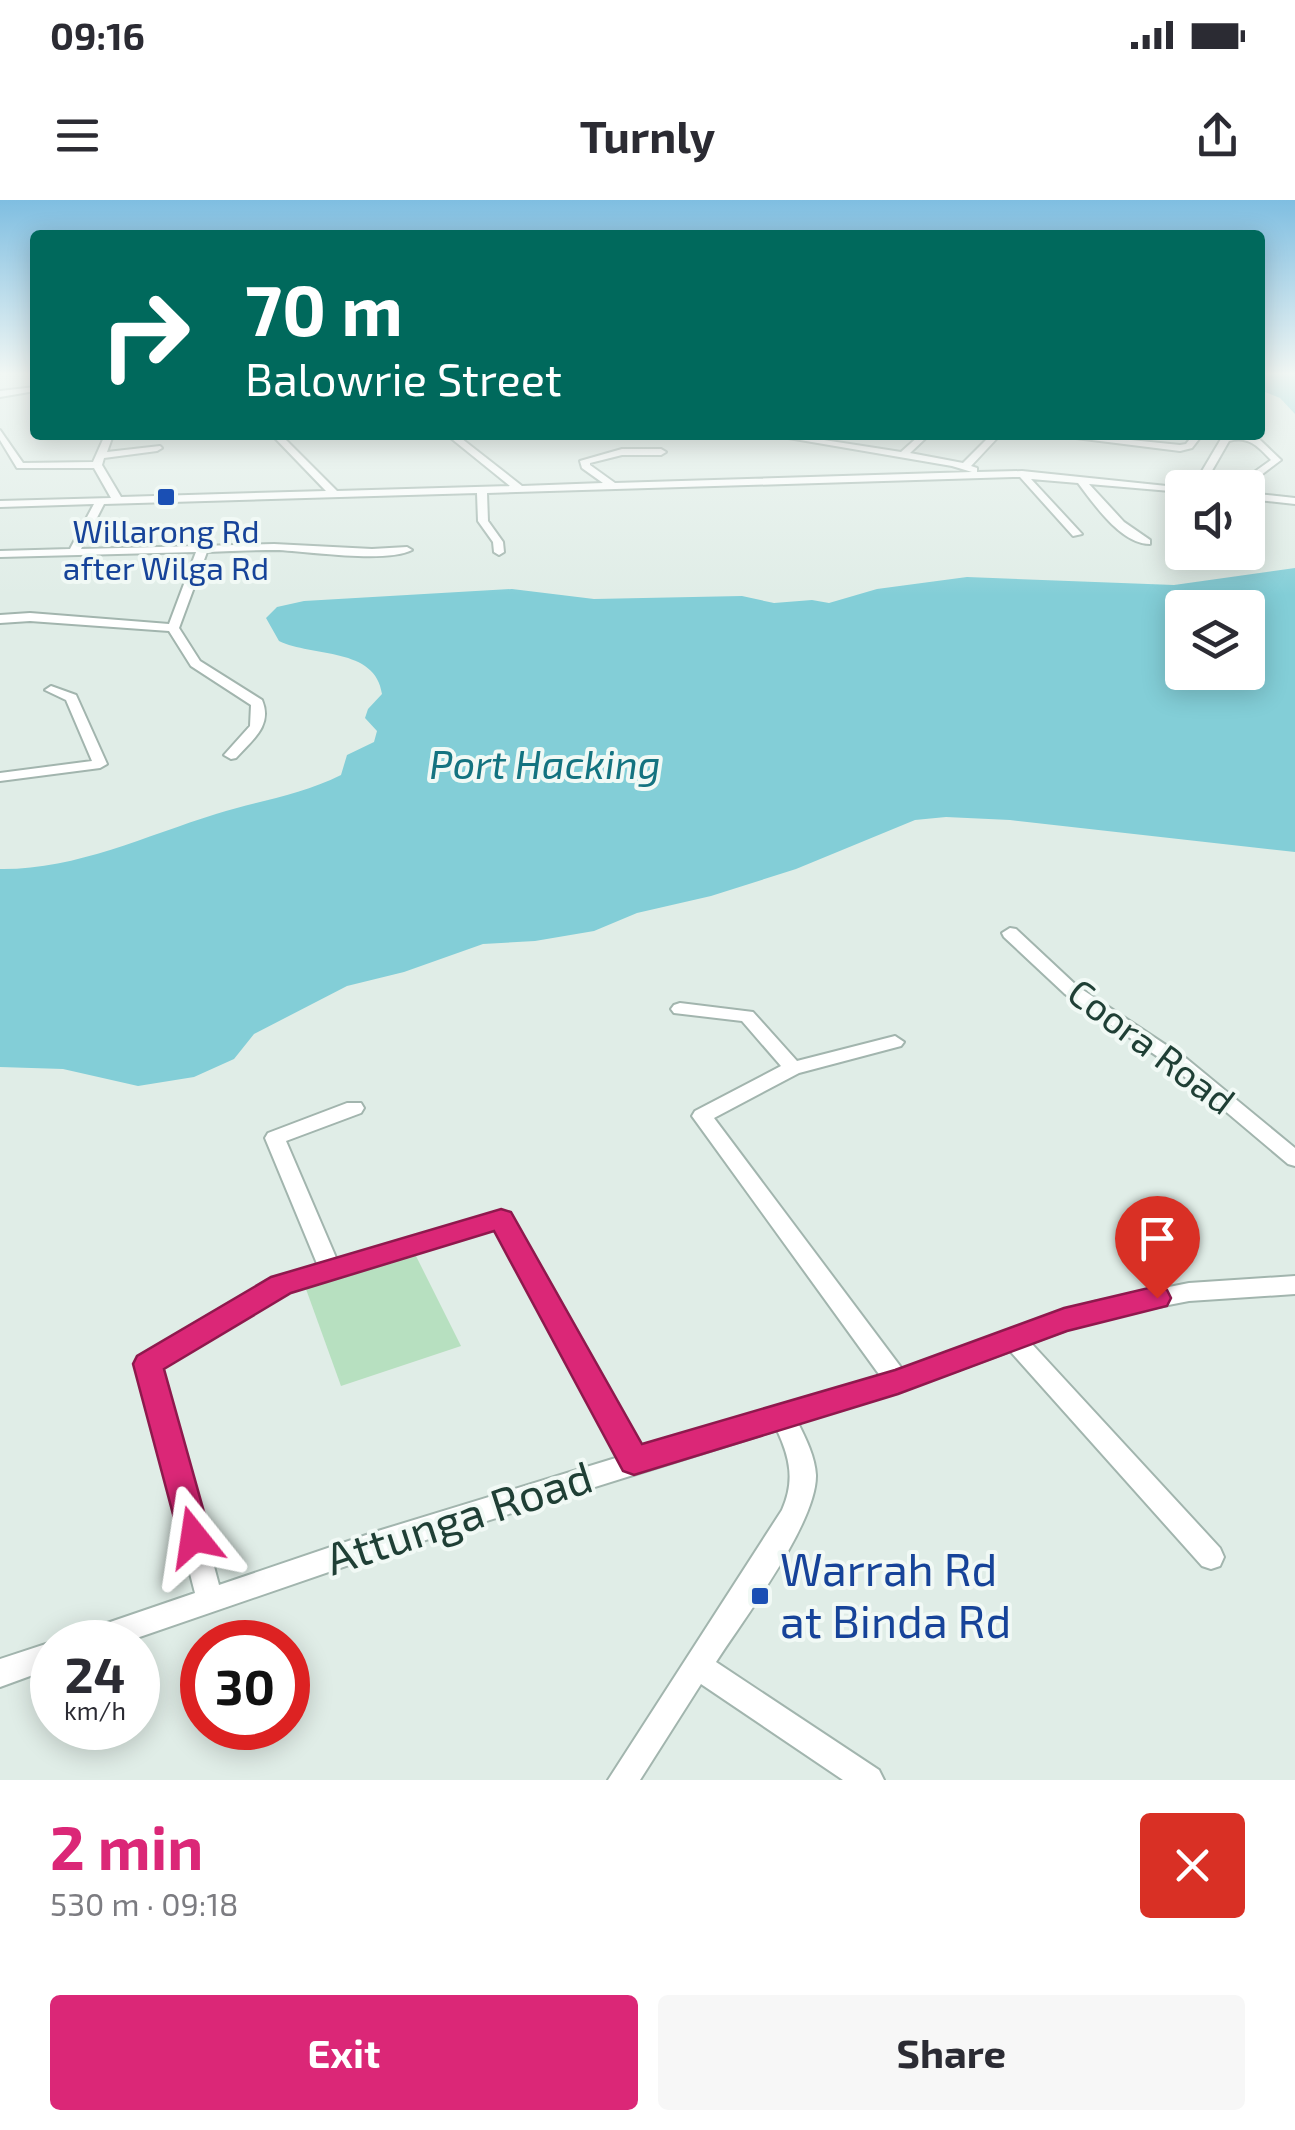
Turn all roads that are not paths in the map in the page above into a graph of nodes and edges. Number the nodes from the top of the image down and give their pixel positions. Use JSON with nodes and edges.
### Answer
{"nodes":[{"id":1,"x":9,"y":448,"type":"edge"},
{"id":2,"x":104,"y":448,"type":"edge"},
{"id":3,"x":157,"y":448,"type":"dead end"},
{"id":4,"x":289,"y":448,"type":"edge"},
{"id":5,"x":467,"y":448,"type":"edge"},
{"id":6,"x":857,"y":448,"type":"edge"},
{"id":7,"x":912,"y":448,"type":"edge"},
{"id":8,"x":983,"y":448,"type":"edge"},
{"id":9,"x":1222,"y":448,"type":"edge"},
{"id":10,"x":1266,"y":448,"type":"edge"},
{"id":11,"x":660,"y":452,"type":"dead end"},
{"id":12,"x":904,"y":455,"type":"junction"},
{"id":13,"x":99,"y":460,"type":"junction"},
{"id":14,"x":966,"y":465,"type":"junction"},
{"id":15,"x":1208,"y":470,"type":"edge"},
{"id":16,"x":1262,"y":470,"type":"edge"},
{"id":17,"x":977,"y":474,"type":"junction"},
{"id":18,"x":1022,"y":474,"type":"junction"},
{"id":19,"x":1084,"y":479,"type":"junction"},
{"id":20,"x":613,"y":486,"type":"junction"},
{"id":21,"x":519,"y":488,"type":"junction"},
{"id":22,"x":1165,"y":488,"type":"edge"},
{"id":23,"x":482,"y":490,"type":"junction"},
{"id":24,"x":334,"y":494,"type":"junction"},
{"id":25,"x":1265,"y":498,"type":"edge"},
{"id":26,"x":117,"y":500,"type":"junction"},
{"id":27,"x":102,"y":501,"type":"junction"},
{"id":28,"x":1295,"y":501,"type":"edge"},
{"id":29,"x":0,"y":504,"type":"edge"},
{"id":30,"x":1077,"y":534,"type":"dead end"},
{"id":31,"x":1146,"y":542,"type":"dead end"},
{"id":32,"x":203,"y":548,"type":"junction"},
{"id":33,"x":407,"y":550,"type":"dead end"},
{"id":34,"x":499,"y":552,"type":"dead end"},
{"id":35,"x":74,"y":553,"type":"junction"},
{"id":36,"x":0,"y":554,"type":"edge"},
{"id":37,"x":0,"y":619,"type":"edge"},
{"id":38,"x":173,"y":628,"type":"junction"},
{"id":39,"x":51,"y":690,"type":"dead end"},
{"id":40,"x":231,"y":755,"type":"dead end"},
{"id":41,"x":0,"y":777,"type":"edge"},
{"id":42,"x":1010,"y":933,"type":"dead end"},
{"id":43,"x":680,"y":1010,"type":"dead end"},
{"id":44,"x":894,"y":1042,"type":"dead end"},
{"id":45,"x":793,"y":1068,"type":"junction"},
{"id":46,"x":354,"y":1108,"type":"dead end"},
{"id":47,"x":1295,"y":1160,"type":"edge"},
{"id":48,"x":330,"y":1268,"type":"junction"},
{"id":49,"x":1295,"y":1285,"type":"edge"},
{"id":50,"x":1014,"y":1339,"type":"junction"},
{"id":51,"x":898,"y":1382,"type":"junction"},
{"id":52,"x":783,"y":1418,"type":"junction"},
{"id":53,"x":634,"y":1461,"type":"junction"},
{"id":54,"x":1211,"y":1557,"type":"dead end"},
{"id":55,"x":210,"y":1600,"type":"junction"},
{"id":56,"x":152,"y":1620,"type":"edge"},
{"id":57,"x":30,"y":1662,"type":"edge"},
{"id":58,"x":698,"y":1666,"type":"junction"},
{"id":59,"x":0,"y":1673,"type":"edge"},
{"id":60,"x":623,"y":1780,"type":"edge"},
{"id":61,"x":869,"y":1780,"type":"edge"}],
"edges":[{"from":1,"to":13,"type":"street"},
{"from":2,"to":13,"type":"street"},
{"from":3,"to":13,"type":"street"},
{"from":4,"to":24,"type":"street"},
{"from":5,"to":21,"type":"street"},
{"from":6,"to":12,"type":"street"},
{"from":7,"to":12,"type":"street"},
{"from":8,"to":14,"type":"street"},
{"from":9,"to":15,"type":"street"},
{"from":10,"to":16,"type":"street"},
{"from":11,"to":20,"type":"street"},
{"from":12,"to":14,"type":"street"},
{"from":13,"to":26,"type":"street"},
{"from":14,"to":17,"type":"street"},
{"from":17,"to":18,"type":"street"},
{"from":17,"to":20,"type":"street"},
{"from":18,"to":19,"type":"street"},
{"from":18,"to":30,"type":"street"},
{"from":19,"to":22,"type":"street"},
{"from":19,"to":31,"type":"street"},
{"from":20,"to":21,"type":"street"},
{"from":21,"to":23,"type":"street"},
{"from":23,"to":24,"type":"street"},
{"from":23,"to":34,"type":"street"},
{"from":24,"to":26,"type":"street"},
{"from":25,"to":28,"type":"street"},
{"from":26,"to":27,"type":"street"},
{"from":27,"to":29,"type":"street"},
{"from":27,"to":35,"type":"street"},
{"from":32,"to":33,"type":"street"},
{"from":32,"to":35,"type":"street"},
{"from":32,"to":38,"type":"street"},
{"from":35,"to":36,"type":"street"},
{"from":37,"to":38,"type":"street"},
{"from":38,"to":40,"type":"street"},
{"from":39,"to":41,"type":"street"},
{"from":42,"to":47,"type":"street","name":"Coora Road"},
{"from":43,"to":45,"type":"street"},
{"from":44,"to":45,"type":"street"},
{"from":45,"to":51,"type":"street"},
{"from":46,"to":48,"type":"street"},
{"from":48,"to":53,"type":"street"},
{"from":48,"to":55,"type":"street"},
{"from":49,"to":50,"type":"street","name":"Attunga Road"},
{"from":50,"to":51,"type":"street","name":"Attunga Road"},
{"from":50,"to":54,"type":"street"},
{"from":51,"to":52,"type":"street","name":"Attunga Road"},
{"from":52,"to":53,"type":"street","name":"Attunga Road"},
{"from":52,"to":58,"type":"street"},
{"from":53,"to":55,"type":"street","name":"Attunga Road"},
{"from":55,"to":56,"type":"street","name":"Attunga Road"},
{"from":57,"to":59,"type":"street"},
{"from":58,"to":60,"type":"street"},
{"from":58,"to":61,"type":"street"}]}
